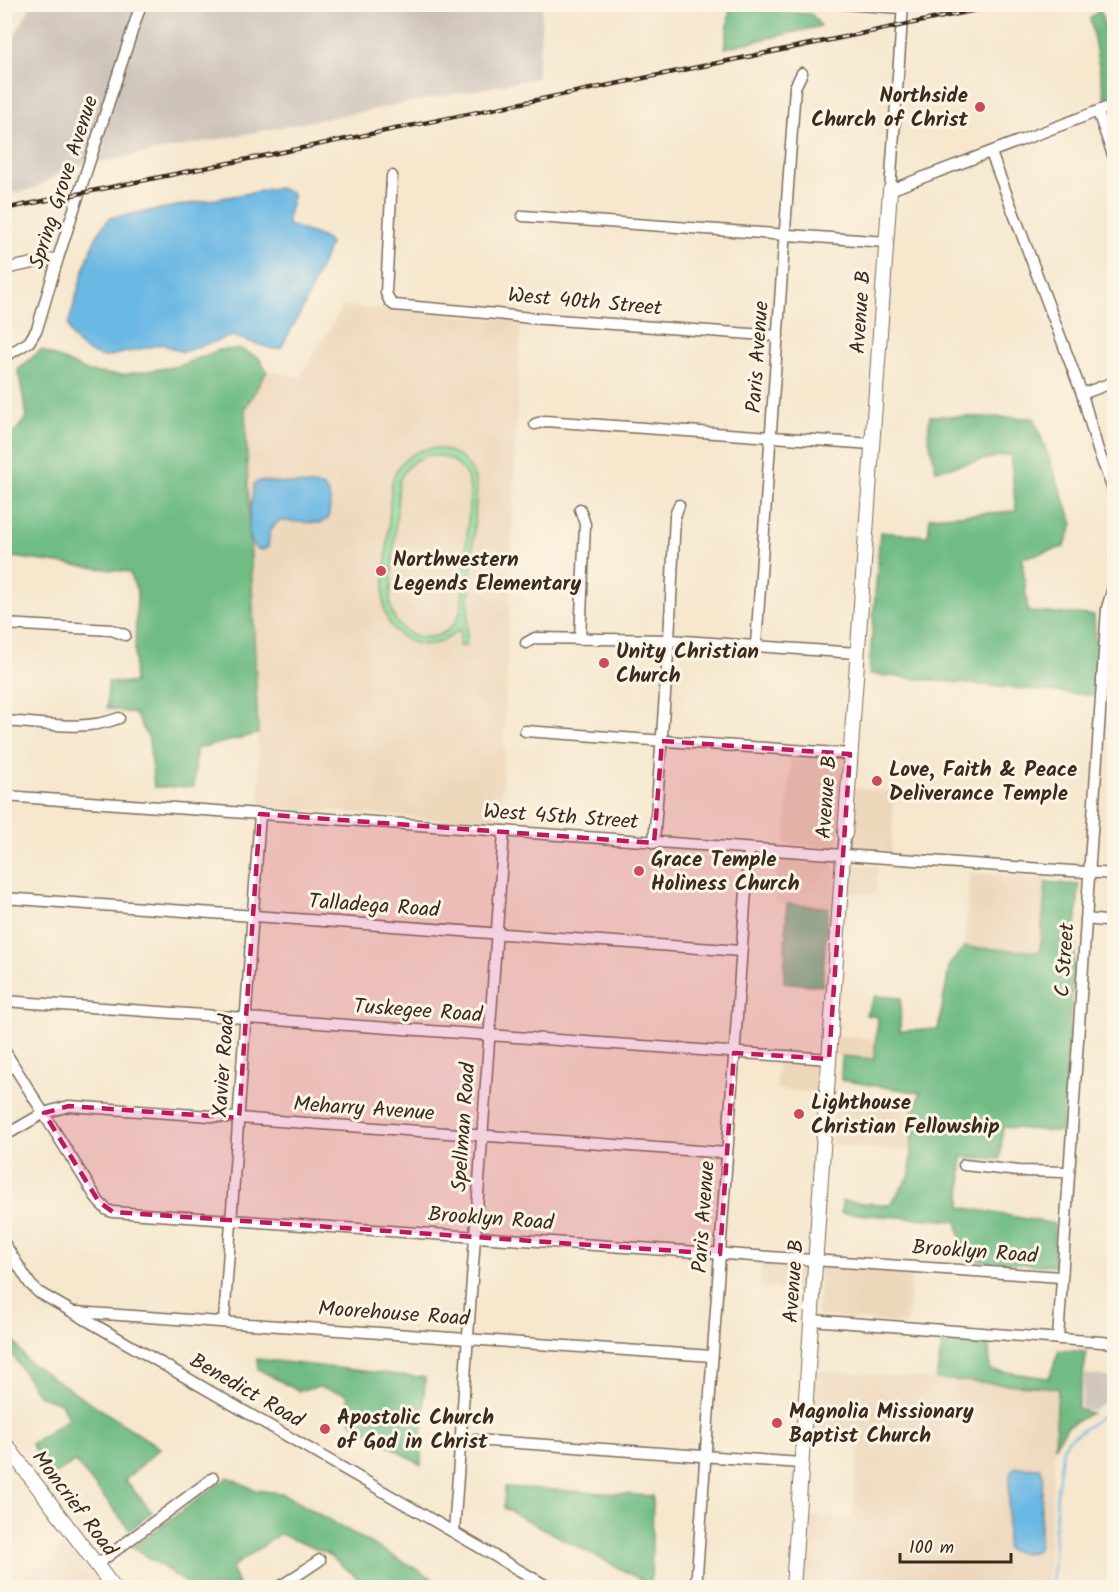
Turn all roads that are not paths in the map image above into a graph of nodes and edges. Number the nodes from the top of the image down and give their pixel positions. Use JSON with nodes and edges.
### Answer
{"nodes":[{"id":1,"x":141,"y":4,"type":"edge"},
{"id":2,"x":843,"y":4,"type":"edge"},
{"id":3,"x":902,"y":6,"type":"edge"},
{"id":4,"x":802,"y":73,"type":"dead end"},
{"id":5,"x":1114,"y":105,"type":"edge"},
{"id":6,"x":1098,"y":112,"type":"junction"},
{"id":7,"x":991,"y":153,"type":"junction"},
{"id":8,"x":1114,"y":158,"type":"edge"},
{"id":9,"x":392,"y":176,"type":"dead end"},
{"id":10,"x":890,"y":190,"type":"junction"},
{"id":11,"x":523,"y":216,"type":"dead end"},
{"id":12,"x":785,"y":234,"type":"junction"},
{"id":13,"x":886,"y":242,"type":"junction"},
{"id":14,"x":58,"y":258,"type":"junction"},
{"id":15,"x":4,"y":269,"type":"edge"},
{"id":16,"x":778,"y":336,"type":"junction"},
{"id":17,"x":4,"y":357,"type":"edge"},
{"id":18,"x":1114,"y":382,"type":"edge"},
{"id":19,"x":1082,"y":394,"type":"junction"},
{"id":20,"x":535,"y":424,"type":"dead end"},
{"id":21,"x":771,"y":436,"type":"junction"},
{"id":22,"x":872,"y":444,"type":"junction"},
{"id":23,"x":1114,"y":492,"type":"edge"},
{"id":24,"x":679,"y":505,"type":"dead end"},
{"id":25,"x":580,"y":509,"type":"dead end"},
{"id":26,"x":1114,"y":585,"type":"edge"},
{"id":27,"x":4,"y":624,"type":"edge"},
{"id":28,"x":125,"y":635,"type":"dead end"},
{"id":29,"x":580,"y":639,"type":"junction"},
{"id":30,"x":669,"y":640,"type":"junction"},
{"id":31,"x":526,"y":644,"type":"dead end"},
{"id":32,"x":756,"y":645,"type":"junction"},
{"id":33,"x":857,"y":653,"type":"junction"},
{"id":34,"x":1114,"y":676,"type":"edge"},
{"id":35,"x":1102,"y":680,"type":"junction"},
{"id":36,"x":118,"y":718,"type":"dead end"},
{"id":37,"x":4,"y":721,"type":"edge"},
{"id":38,"x":525,"y":731,"type":"dead end"},
{"id":39,"x":662,"y":741,"type":"junction"},
{"id":40,"x":850,"y":754,"type":"junction"},
{"id":41,"x":4,"y":796,"type":"edge"},
{"id":42,"x":260,"y":814,"type":"junction"},
{"id":43,"x":504,"y":831,"type":"junction"},
{"id":44,"x":845,"y":834,"type":"joint"},
{"id":45,"x":654,"y":843,"type":"junction"},
{"id":46,"x":749,"y":849,"type":"junction"},
{"id":47,"x":843,"y":856,"type":"junction"},
{"id":48,"x":1090,"y":873,"type":"junction"},
{"id":49,"x":1114,"y":874,"type":"edge"},
{"id":50,"x":4,"y":898,"type":"edge"},
{"id":51,"x":253,"y":916,"type":"junction"},
{"id":52,"x":1086,"y":919,"type":"junction"},
{"id":53,"x":1114,"y":922,"type":"edge"},
{"id":54,"x":496,"y":933,"type":"junction"},
{"id":55,"x":741,"y":951,"type":"junction"},
{"id":56,"x":4,"y":1001,"type":"edge"},
{"id":57,"x":246,"y":1017,"type":"junction"},
{"id":58,"x":489,"y":1035,"type":"junction"},
{"id":59,"x":4,"y":1050,"type":"edge"},
{"id":60,"x":734,"y":1053,"type":"junction"},
{"id":61,"x":829,"y":1059,"type":"junction"},
{"id":62,"x":44,"y":1113,"type":"junction"},
{"id":63,"x":239,"y":1118,"type":"junction"},
{"id":64,"x":4,"y":1136,"type":"edge"},
{"id":65,"x":482,"y":1136,"type":"junction"},
{"id":66,"x":727,"y":1153,"type":"junction"},
{"id":67,"x":964,"y":1165,"type":"dead end"},
{"id":68,"x":1069,"y":1172,"type":"junction"},
{"id":69,"x":231,"y":1220,"type":"junction"},
{"id":70,"x":475,"y":1236,"type":"junction"},
{"id":71,"x":4,"y":1243,"type":"edge"},
{"id":72,"x":720,"y":1254,"type":"junction"},
{"id":73,"x":816,"y":1260,"type":"junction"},
{"id":74,"x":1061,"y":1277,"type":"junction"},
{"id":75,"x":72,"y":1311,"type":"junction"},
{"id":76,"x":811,"y":1320,"type":"junction"},
{"id":77,"x":225,"y":1321,"type":"junction"},
{"id":78,"x":468,"y":1338,"type":"junction"},
{"id":79,"x":1058,"y":1339,"type":"junction"},
{"id":80,"x":1114,"y":1342,"type":"edge"},
{"id":81,"x":712,"y":1356,"type":"junction"},
{"id":82,"x":460,"y":1439,"type":"junction"},
{"id":83,"x":7,"y":1452,"type":"edge"},
{"id":84,"x":706,"y":1456,"type":"junction"},
{"id":85,"x":801,"y":1463,"type":"junction"},
{"id":86,"x":213,"y":1478,"type":"dead end"},
{"id":87,"x":454,"y":1533,"type":"junction"},
{"id":88,"x":320,"y":1560,"type":"dead end"},
{"id":89,"x":96,"y":1565,"type":"junction"},
{"id":90,"x":114,"y":1587,"type":"edge"},
{"id":91,"x":279,"y":1587,"type":"edge"},
{"id":92,"x":550,"y":1587,"type":"edge"},
{"id":93,"x":696,"y":1587,"type":"edge"},
{"id":94,"x":793,"y":1587,"type":"edge"}],
"edges":[{"from":1,"to":14,"type":"street","name":"Spring Grove Avenue"},
{"from":2,"to":3,"type":"street"},
{"from":3,"to":10,"type":"street","name":"Avenue B"},
{"from":4,"to":12,"type":"street","name":"Paris Avenue"},
{"from":5,"to":6,"type":"street"},
{"from":6,"to":7,"type":"street"},
{"from":6,"to":8,"type":"street"},
{"from":7,"to":10,"type":"street"},
{"from":7,"to":19,"type":"street"},
{"from":9,"to":16,"type":"street","name":"West 40th Street"},
{"from":10,"to":13,"type":"main road","name":"Avenue B"},
{"from":11,"to":12,"type":"street"},
{"from":12,"to":13,"type":"street"},
{"from":12,"to":16,"type":"street","name":"Paris Avenue"},
{"from":13,"to":22,"type":"main road","name":"Avenue B"},
{"from":14,"to":15,"type":"street"},
{"from":14,"to":17,"type":"street","name":"Spring Grove Avenue"},
{"from":16,"to":21,"type":"street","name":"Paris Avenue"},
{"from":18,"to":19,"type":"street"},
{"from":19,"to":23,"type":"street"},
{"from":20,"to":21,"type":"street"},
{"from":21,"to":22,"type":"street"},
{"from":21,"to":32,"type":"street","name":"Paris Avenue"},
{"from":22,"to":33,"type":"main road","name":"Avenue B"},
{"from":24,"to":30,"type":"street"},
{"from":25,"to":29,"type":"street"},
{"from":26,"to":35,"type":"street","name":"C Street"},
{"from":27,"to":28,"type":"street"},
{"from":29,"to":30,"type":"street"},
{"from":29,"to":31,"type":"street"},
{"from":30,"to":32,"type":"street"},
{"from":30,"to":39,"type":"street"},
{"from":32,"to":33,"type":"street"},
{"from":33,"to":40,"type":"main road","name":"Avenue B"},
{"from":34,"to":35,"type":"street"},
{"from":35,"to":48,"type":"street","name":"C Street"},
{"from":36,"to":37,"type":"street"},
{"from":38,"to":39,"type":"street"},
{"from":39,"to":40,"type":"street"},
{"from":39,"to":45,"type":"street"},
{"from":40,"to":44,"type":"main road","name":"Avenue B"},
{"from":41,"to":42,"type":"street","name":"West 45th Street"},
{"from":42,"to":43,"type":"street","name":"West 45th Street"},
{"from":42,"to":51,"type":"street","name":"Xavier Road"},
{"from":43,"to":45,"type":"street","name":"West 45th Street"},
{"from":43,"to":54,"type":"street","name":"Spellman Road"},
{"from":44,"to":47,"type":"street","name":"Avenue B"},
{"from":45,"to":46,"type":"street","name":"West 45th Street"},
{"from":46,"to":47,"type":"street","name":"West 45th Street"},
{"from":46,"to":55,"type":"street","name":"Paris Avenue"},
{"from":47,"to":48,"type":"street","name":"West 45th Street"},
{"from":47,"to":61,"type":"main road","name":"Avenue B"},
{"from":48,"to":49,"type":"street","name":"West 45th Street"},
{"from":48,"to":52,"type":"street","name":"C Street"},
{"from":50,"to":51,"type":"street","name":"Talladega Road"},
{"from":51,"to":54,"type":"street","name":"Talladega Road"},
{"from":51,"to":57,"type":"street","name":"Xavier Road"},
{"from":52,"to":53,"type":"street"},
{"from":52,"to":68,"type":"street","name":"C Street"},
{"from":54,"to":55,"type":"street","name":"Talladega Road"},
{"from":54,"to":58,"type":"street","name":"Spellman Road"},
{"from":55,"to":60,"type":"street","name":"Paris Avenue"},
{"from":56,"to":57,"type":"street","name":"Tuskegee Road"},
{"from":57,"to":58,"type":"street","name":"Tuskegee Road"},
{"from":57,"to":63,"type":"street","name":"Xavier Road"},
{"from":58,"to":60,"type":"street","name":"Tuskegee Road"},
{"from":58,"to":65,"type":"street","name":"Spellman Road"},
{"from":59,"to":62,"type":"street","name":"Brooklyn Road"},
{"from":60,"to":61,"type":"street","name":"Tuskegee Road"},
{"from":60,"to":66,"type":"street","name":"Paris Avenue"},
{"from":61,"to":73,"type":"main road","name":"Avenue B"},
{"from":62,"to":63,"type":"street","name":"Meharry Avenue"},
{"from":62,"to":64,"type":"street","name":"Meharry Avenue"},
{"from":62,"to":69,"type":"street","name":"Brooklyn Road"},
{"from":63,"to":65,"type":"street","name":"Meharry Avenue"},
{"from":63,"to":69,"type":"street","name":"Xavier Road"},
{"from":65,"to":66,"type":"street","name":"Meharry Avenue"},
{"from":65,"to":70,"type":"street","name":"Spellman Road"},
{"from":66,"to":72,"type":"street","name":"Paris Avenue"},
{"from":67,"to":68,"type":"street"},
{"from":68,"to":74,"type":"street","name":"C Street"},
{"from":69,"to":70,"type":"street","name":"Brooklyn Road"},
{"from":69,"to":77,"type":"street","name":"Xavier Road"},
{"from":70,"to":72,"type":"street","name":"Brooklyn Road"},
{"from":70,"to":78,"type":"street","name":"Spellman Road"},
{"from":71,"to":75,"type":"street","name":"Benedict Road"},
{"from":72,"to":73,"type":"street","name":"Brooklyn Road"},
{"from":72,"to":81,"type":"street","name":"Paris Avenue"},
{"from":73,"to":74,"type":"street","name":"Brooklyn Road"},
{"from":73,"to":76,"type":"main road","name":"Avenue B"},
{"from":74,"to":79,"type":"street","name":"C Street"},
{"from":75,"to":77,"type":"street","name":"Moorehouse Road"},
{"from":75,"to":87,"type":"street","name":"Benedict Road"},
{"from":76,"to":79,"type":"street"},
{"from":76,"to":85,"type":"main road","name":"Avenue B"},
{"from":77,"to":78,"type":"street","name":"Moorehouse Road"},
{"from":78,"to":81,"type":"street","name":"Moorehouse Road"},
{"from":78,"to":82,"type":"street","name":"Spellman Road"},
{"from":79,"to":80,"type":"street"},
{"from":81,"to":84,"type":"street","name":"Paris Avenue"},
{"from":82,"to":84,"type":"street"},
{"from":82,"to":87,"type":"street","name":"Spellman Road"},
{"from":83,"to":89,"type":"main road","name":"Moncrief Road"},
{"from":84,"to":85,"type":"street"},
{"from":84,"to":93,"type":"street","name":"Paris Avenue"},
{"from":85,"to":94,"type":"main road","name":"Avenue B"},
{"from":86,"to":89,"type":"street"},
{"from":87,"to":92,"type":"street","name":"Benedict Road"},
{"from":88,"to":91,"type":"street"},
{"from":89,"to":90,"type":"main road","name":"Moncrief Road"}]}
